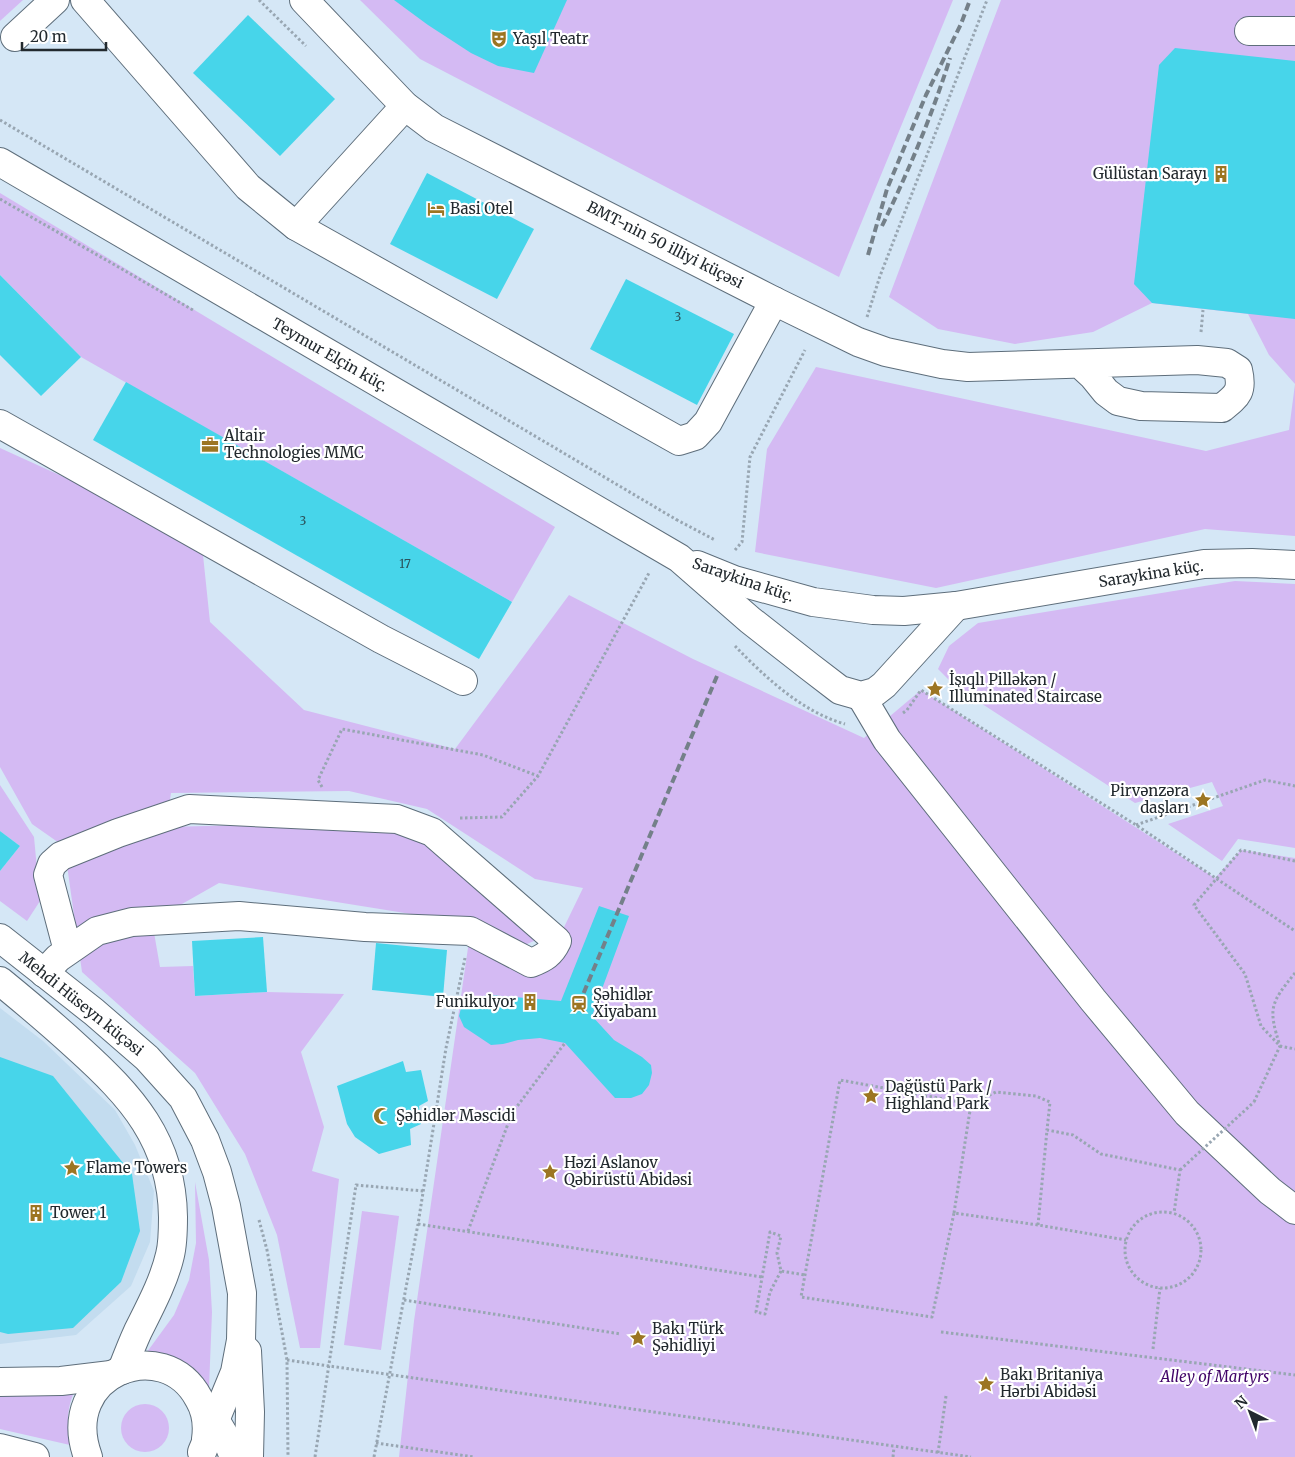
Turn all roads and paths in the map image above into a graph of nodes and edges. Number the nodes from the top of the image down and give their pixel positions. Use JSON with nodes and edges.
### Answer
{"nodes":[{"id":1,"x":55,"y":0,"type":"edge"},
{"id":2,"x":85,"y":0,"type":"edge"},
{"id":3,"x":304,"y":0,"type":"edge"},
{"id":4,"x":987,"y":0,"type":"edge"},
{"id":5,"x":1248,"y":31,"type":"dead end"},
{"id":6,"x":1295,"y":31,"type":"edge"},
{"id":7,"x":15,"y":37,"type":"dead end"},
{"id":8,"x":405,"y":106,"type":"junction"},
{"id":9,"x":0,"y":120,"type":"edge"},
{"id":10,"x":0,"y":162,"type":"edge"},
{"id":11,"x":296,"y":226,"type":"junction"},
{"id":12,"x":880,"y":276,"type":"dead end"},
{"id":13,"x":774,"y":301,"type":"junction"},
{"id":14,"x":805,"y":350,"type":"dead end"},
{"id":15,"x":1080,"y":364,"type":"junction"},
{"id":16,"x":0,"y":424,"type":"edge"},
{"id":17,"x":677,"y":520,"type":"dead end"},
{"id":18,"x":742,"y":542,"type":"dead end"},
{"id":19,"x":663,"y":559,"type":"junction"},
{"id":20,"x":1295,"y":565,"type":"edge"},
{"id":21,"x":956,"y":606,"type":"junction"},
{"id":22,"x":463,"y":681,"type":"dead end"},
{"id":23,"x":921,"y":690,"type":"dead end"},
{"id":24,"x":862,"y":696,"type":"junction"},
{"id":25,"x":538,"y":776,"type":"junction"},
{"id":26,"x":1295,"y":786,"type":"edge"},
{"id":27,"x":338,"y":816,"type":"junction"},
{"id":28,"x":458,"y":818,"type":"dead end"},
{"id":29,"x":1136,"y":825,"type":"junction"},
{"id":30,"x":1295,"y":861,"type":"edge"},
{"id":31,"x":1215,"y":878,"type":"junction"},
{"id":32,"x":470,"y":931,"type":"junction"},
{"id":33,"x":1295,"y":931,"type":"edge"},
{"id":34,"x":0,"y":938,"type":"edge"},
{"id":35,"x":68,"y":951,"type":"junction"},
{"id":36,"x":44,"y":972,"type":"junction"},
{"id":37,"x":1295,"y":973,"type":"edge"},
{"id":38,"x":0,"y":982,"type":"edge"},
{"id":39,"x":565,"y":1042,"type":"dead end"},
{"id":40,"x":1280,"y":1046,"type":"junction"},
{"id":41,"x":1295,"y":1049,"type":"edge"},
{"id":42,"x":971,"y":1104,"type":"junction"},
{"id":43,"x":1047,"y":1130,"type":"junction"},
{"id":44,"x":1180,"y":1170,"type":"junction"},
{"id":45,"x":424,"y":1191,"type":"junction"},
{"id":46,"x":1295,"y":1210,"type":"edge"},
{"id":47,"x":954,"y":1213,"type":"junction"},
{"id":48,"x":1174,"y":1213,"type":"junction"},
{"id":49,"x":418,"y":1224,"type":"junction"},
{"id":50,"x":1038,"y":1225,"type":"junction"},
{"id":51,"x":468,"y":1231,"type":"junction"},
{"id":52,"x":1126,"y":1240,"type":"junction"},
{"id":53,"x":781,"y":1271,"type":"junction"},
{"id":54,"x":805,"y":1275,"type":"junction"},
{"id":55,"x":762,"y":1277,"type":"junction"},
{"id":56,"x":1160,"y":1288,"type":"junction"},
{"id":57,"x":242,"y":1293,"type":"junction"},
{"id":58,"x":404,"y":1300,"type":"junction"},
{"id":59,"x":941,"y":1332,"type":"dead end"},
{"id":60,"x":621,"y":1334,"type":"dead end"},
{"id":61,"x":1153,"y":1349,"type":"dead end"},
{"id":62,"x":287,"y":1360,"type":"dead end"},
{"id":63,"x":328,"y":1365,"type":"junction"},
{"id":64,"x":117,"y":1372,"type":"junction"},
{"id":65,"x":1295,"y":1375,"type":"edge"},
{"id":66,"x":390,"y":1376,"type":"junction"},
{"id":67,"x":0,"y":1382,"type":"edge"},
{"id":68,"x":196,"y":1392,"type":"junction"},
{"id":69,"x":946,"y":1396,"type":"dead end"},
{"id":70,"x":215,"y":1418,"type":"junction"},
{"id":71,"x":376,"y":1443,"type":"junction"},
{"id":72,"x":894,"y":1447,"type":"junction"},
{"id":73,"x":0,"y":1448,"type":"edge"},
{"id":74,"x":938,"y":1453,"type":"junction"},
{"id":75,"x":201,"y":1455,"type":"edge"},
{"id":76,"x":34,"y":1457,"type":"edge"},
{"id":77,"x":88,"y":1457,"type":"edge"},
{"id":78,"x":234,"y":1457,"type":"edge"},
{"id":79,"x":249,"y":1457,"type":"edge"},
{"id":80,"x":315,"y":1457,"type":"edge"},
{"id":81,"x":374,"y":1457,"type":"edge"},
{"id":82,"x":474,"y":1457,"type":"edge"},
{"id":83,"x":893,"y":1457,"type":"edge"},
{"id":84,"x":971,"y":1457,"type":"edge"}],
"edges":[{"from":1,"to":7,"type":"street"},
{"from":2,"to":11,"type":"street"},
{"from":3,"to":8,"type":"street","name":"BMT-nin 50 illiyi küçəsi"},
{"from":4,"to":12,"type":"path"},
{"from":5,"to":6,"type":"street"},
{"from":8,"to":11,"type":"street"},
{"from":8,"to":13,"type":"street","name":"BMT-nin 50 illiyi küçəsi"},
{"from":9,"to":17,"type":"path"},
{"from":10,"to":19,"type":"street","name":"Teymur Elçin küç."},
{"from":11,"to":13,"type":"street"},
{"from":13,"to":15,"type":"street","name":"BMT-nin 50 illiyi küçəsi"},
{"from":14,"to":18,"type":"path"},
{"from":15,"to":15,"type":"street","name":"BMT-nin 50 illiyi küçəsi"},
{"from":16,"to":22,"type":"street"},
{"from":19,"to":21,"type":"street","name":"Saraykina küç."},
{"from":19,"to":24,"type":"street"},
{"from":19,"to":25,"type":"path"},
{"from":20,"to":21,"type":"street","name":"Saraykina küç."},
{"from":21,"to":24,"type":"street"},
{"from":23,"to":29,"type":"path"},
{"from":24,"to":46,"type":"street"},
{"from":25,"to":27,"type":"path"},
{"from":25,"to":28,"type":"path"},
{"from":26,"to":29,"type":"path"},
{"from":27,"to":32,"type":"street"},
{"from":27,"to":35,"type":"street"},
{"from":29,"to":31,"type":"path"},
{"from":30,"to":31,"type":"path"},
{"from":31,"to":33,"type":"path"},
{"from":31,"to":40,"type":"path"},
{"from":32,"to":35,"type":"street"},
{"from":32,"to":45,"type":"path"},
{"from":34,"to":36,"type":"street","name":"Mehdi Hüseyn küçəsi"},
{"from":35,"to":36,"type":"street"},
{"from":36,"to":57,"type":"street","name":"Mehdi Hüseyn küçəsi"},
{"from":37,"to":40,"type":"path"},
{"from":38,"to":64,"type":"street"},
{"from":39,"to":51,"type":"path"},
{"from":40,"to":41,"type":"path"},
{"from":40,"to":44,"type":"path","bridge":true},
{"from":42,"to":43,"type":"path"},
{"from":42,"to":47,"type":"path"},
{"from":42,"to":54,"type":"path"},
{"from":43,"to":44,"type":"path"},
{"from":43,"to":50,"type":"path"},
{"from":44,"to":48,"type":"path"},
{"from":45,"to":49,"type":"path"},
{"from":45,"to":63,"type":"path"},
{"from":47,"to":50,"type":"path"},
{"from":47,"to":54,"type":"path"},
{"from":48,"to":52,"type":"path"},
{"from":48,"to":56,"type":"path"},
{"from":49,"to":51,"type":"path"},
{"from":49,"to":58,"type":"path"},
{"from":50,"to":52,"type":"path"},
{"from":51,"to":55,"type":"path"},
{"from":52,"to":56,"type":"path"},
{"from":53,"to":54,"type":"path"},
{"from":53,"to":55,"type":"path"},
{"from":53,"to":55,"type":"path"},
{"from":56,"to":61,"type":"path"},
{"from":57,"to":70,"type":"street","name":"Mehdi Hüseyn küçəsi"},
{"from":57,"to":79,"type":"street","name":"Mehdi Hüseyn küçəsi"},
{"from":58,"to":60,"type":"path"},
{"from":58,"to":66,"type":"path"},
{"from":59,"to":65,"type":"path"},
{"from":62,"to":63,"type":"path"},
{"from":63,"to":66,"type":"path"},
{"from":63,"to":80,"type":"path"},
{"from":64,"to":67,"type":"street"},
{"from":64,"to":68,"type":"street"},
{"from":64,"to":77,"type":"street"},
{"from":66,"to":71,"type":"path"},
{"from":66,"to":72,"type":"path"},
{"from":68,"to":70,"type":"street"},
{"from":68,"to":75,"type":"street"},
{"from":69,"to":74,"type":"path"},
{"from":70,"to":75,"type":"street","name":"Mehdi Hüseyn küçəsi"},
{"from":70,"to":78,"type":"street"},
{"from":71,"to":81,"type":"path"},
{"from":71,"to":82,"type":"path"},
{"from":72,"to":74,"type":"path"},
{"from":72,"to":83,"type":"path"},
{"from":73,"to":76,"type":"street"},
{"from":74,"to":84,"type":"path"}]}
